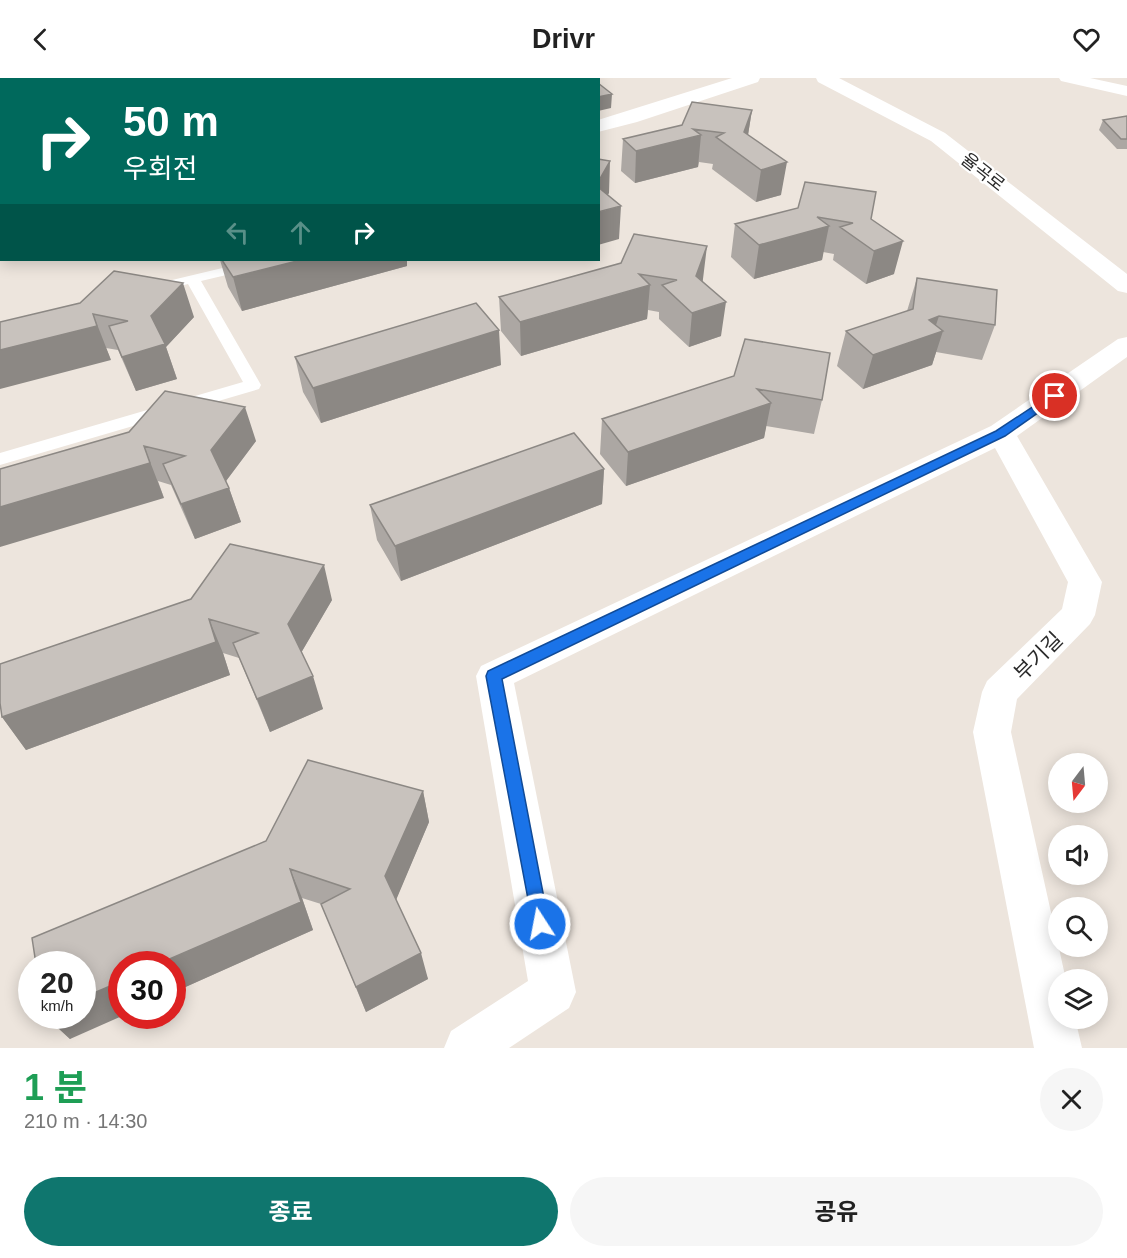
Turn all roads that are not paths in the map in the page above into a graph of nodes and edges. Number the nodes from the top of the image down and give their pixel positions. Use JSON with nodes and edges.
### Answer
{"nodes":[{"id":1,"x":751,"y":78,"type":"edge"},
{"id":2,"x":825,"y":78,"type":"edge"},
{"id":3,"x":1067,"y":78,"type":"edge"},
{"id":4,"x":1127,"y":91,"type":"edge"},
{"id":5,"x":600,"y":126,"type":"edge"},
{"id":6,"x":268,"y":261,"type":"edge"},
{"id":7,"x":192,"y":279,"type":"junction"},
{"id":8,"x":1127,"y":286,"type":"edge"},
{"id":9,"x":135,"y":293,"type":"edge"},
{"id":10,"x":1127,"y":345,"type":"edge"},
{"id":11,"x":1001,"y":433,"type":"junction"},
{"id":12,"x":0,"y":459,"type":"edge"},
{"id":13,"x":468,"y":1048,"type":"edge"},
{"id":14,"x":1058,"y":1048,"type":"edge"}],
"edges":[{"from":1,"to":5,"type":"street"},
{"from":2,"to":8,"type":"street","name":"율곡로"},
{"from":3,"to":4,"type":"street"},
{"from":6,"to":7,"type":"lane"},
{"from":7,"to":9,"type":"lane"},
{"from":7,"to":12,"type":"lane"},
{"from":10,"to":11,"type":"street"},
{"from":11,"to":13,"type":"street"},
{"from":11,"to":14,"type":"street","name":"부기길"}]}
